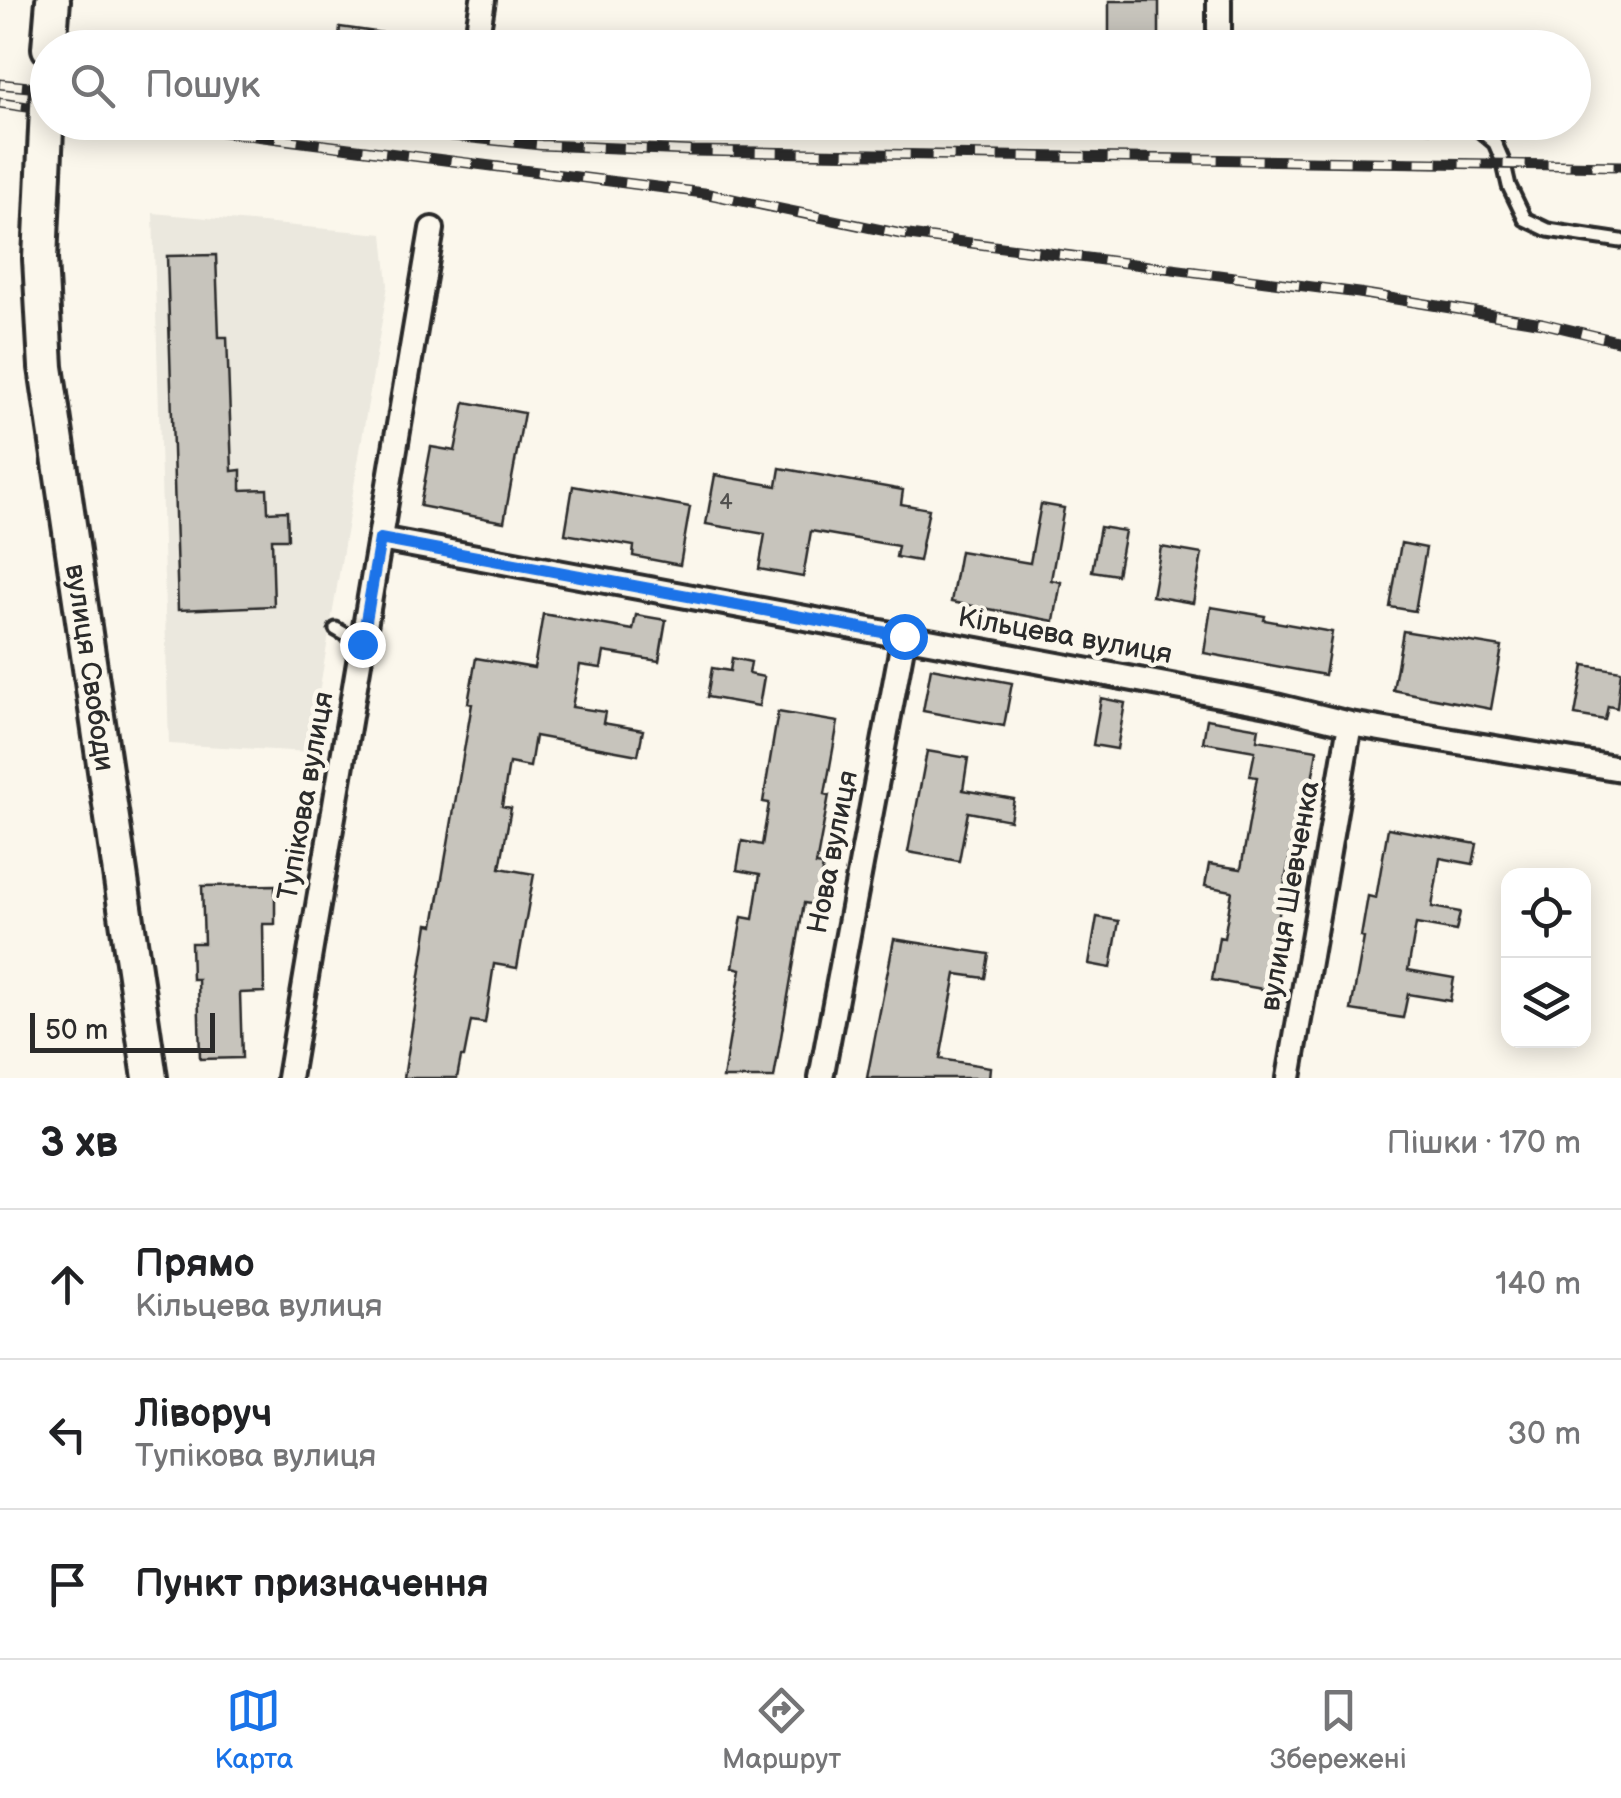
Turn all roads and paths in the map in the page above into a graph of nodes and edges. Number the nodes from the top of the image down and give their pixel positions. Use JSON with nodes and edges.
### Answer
{"nodes":[{"id":1,"x":483,"y":0,"type":"edge"},
{"id":2,"x":1219,"y":0,"type":"edge"},
{"id":3,"x":478,"y":30,"type":"edge"},
{"id":4,"x":1218,"y":30,"type":"edge"},
{"id":5,"x":46,"y":140,"type":"edge"},
{"id":6,"x":1491,"y":140,"type":"edge"},
{"id":7,"x":432,"y":228,"type":"dead end"},
{"id":8,"x":1621,"y":241,"type":"edge"},
{"id":9,"x":380,"y":539,"type":"junction"},
{"id":10,"x":336,"y":630,"type":"dead end"},
{"id":11,"x":904,"y":636,"type":"junction"},
{"id":12,"x":362,"y":644,"type":"junction"},
{"id":13,"x":1350,"y":724,"type":"junction"},
{"id":14,"x":1621,"y":769,"type":"edge"},
{"id":15,"x":150,"y":1078,"type":"edge"},
{"id":16,"x":289,"y":1078,"type":"edge"},
{"id":17,"x":821,"y":1078,"type":"edge"},
{"id":18,"x":1288,"y":1078,"type":"edge"}],
"edges":[{"from":1,"to":3,"type":"street"},
{"from":2,"to":4,"type":"street"},
{"from":5,"to":15,"type":"main road","name":"вулиця Свободи","bridge":true},
{"from":6,"to":8,"type":"lane"},
{"from":7,"to":9,"type":"street","name":"Тупікова вулиця"},
{"from":9,"to":11,"type":"street","name":"Кільцева вулиця"},
{"from":9,"to":12,"type":"street","name":"Тупікова вулиця"},
{"from":10,"to":12,"type":"lane"},
{"from":11,"to":13,"type":"street","name":"Кільцева вулиця"},
{"from":11,"to":17,"type":"street","name":"Нова вулиця"},
{"from":12,"to":16,"type":"street","name":"Тупікова вулиця"},
{"from":13,"to":14,"type":"street","name":"Кільцева вулиця"},
{"from":13,"to":18,"type":"street","name":"вулиця Шевченка"}]}
